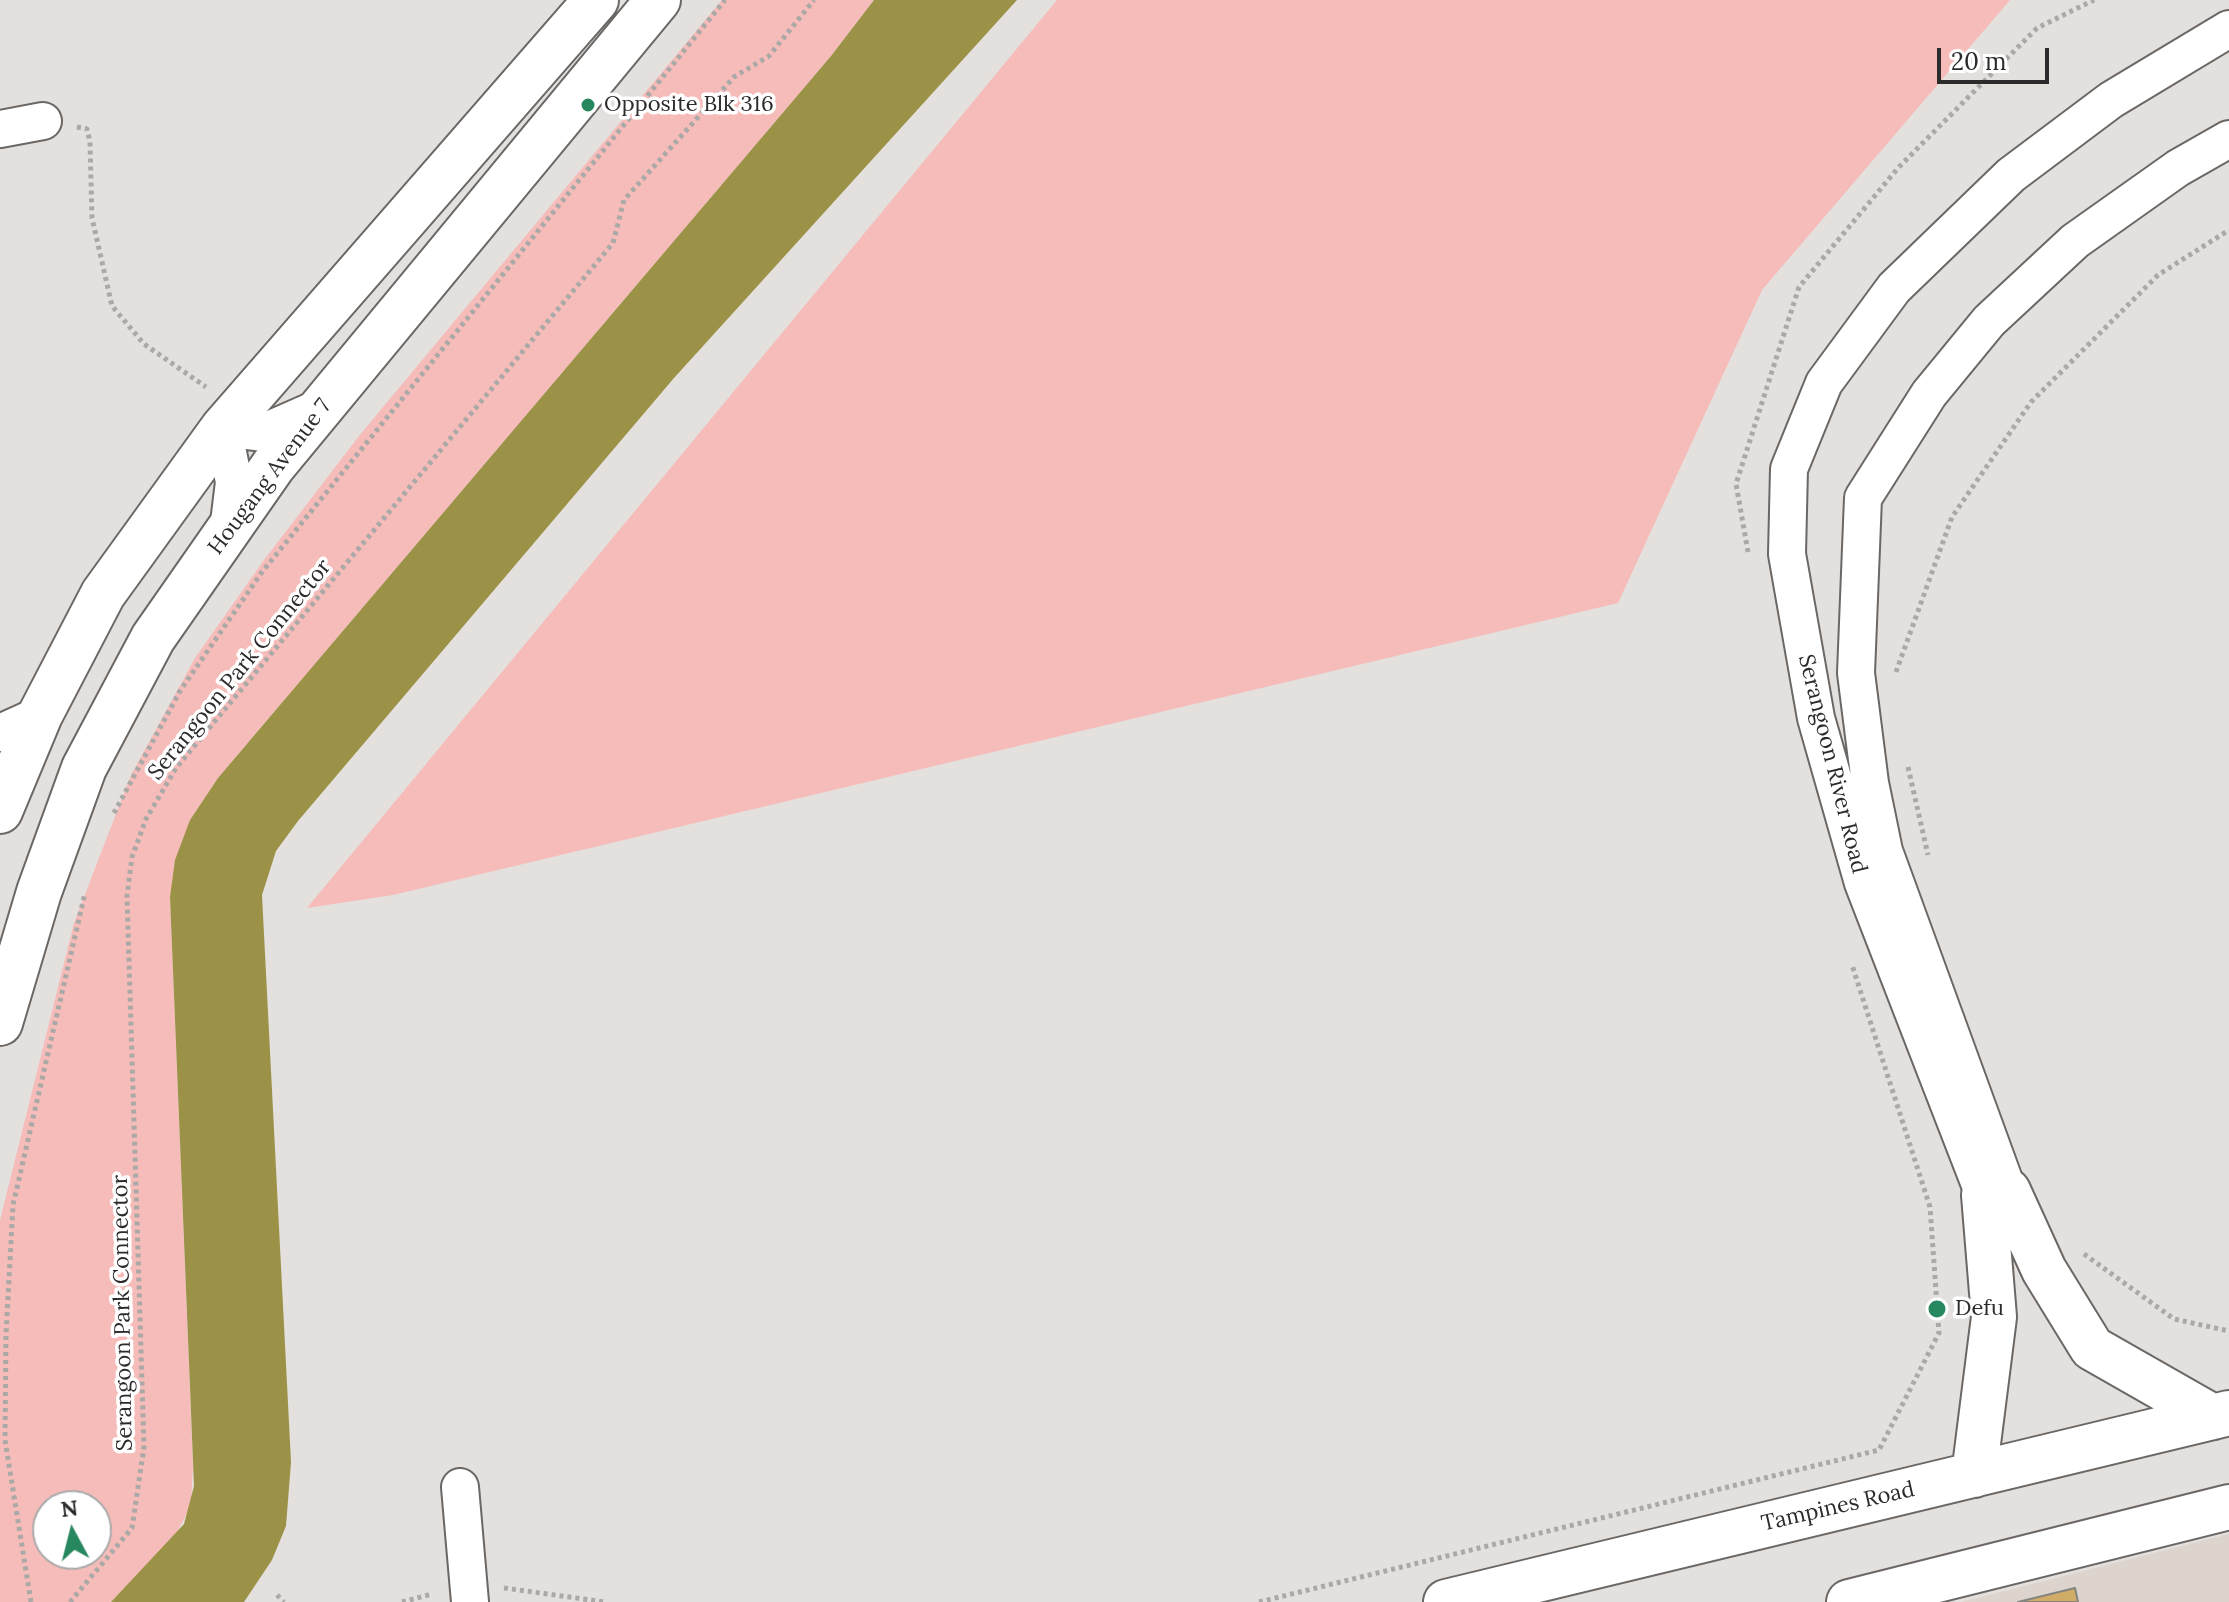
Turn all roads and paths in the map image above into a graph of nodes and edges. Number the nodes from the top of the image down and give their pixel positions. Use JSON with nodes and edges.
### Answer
{"nodes":[{"id":1,"x":596,"y":0,"type":"edge"},
{"id":2,"x":658,"y":0,"type":"edge"},
{"id":3,"x":725,"y":0,"type":"edge"},
{"id":4,"x":814,"y":0,"type":"edge"},
{"id":5,"x":2094,"y":0,"type":"edge"},
{"id":6,"x":2037,"y":28,"type":"dead end"},
{"id":7,"x":2229,"y":29,"type":"edge"},
{"id":8,"x":58,"y":123,"type":"joint"},
{"id":9,"x":0,"y":129,"type":"edge"},
{"id":10,"x":2229,"y":139,"type":"edge"},
{"id":11,"x":2229,"y":230,"type":"edge"},
{"id":12,"x":207,"y":388,"type":"dead end"},
{"id":13,"x":322,"y":406,"type":"junction"},
{"id":14,"x":223,"y":428,"type":"junction"},
{"id":15,"x":228,"y":531,"type":"junction"},
{"id":16,"x":1891,"y":686,"type":"dead end"},
{"id":17,"x":40,"y":715,"type":"junction"},
{"id":18,"x":0,"y":733,"type":"edge"},
{"id":19,"x":1907,"y":762,"type":"dead end"},
{"id":20,"x":0,"y":811,"type":"edge"},
{"id":21,"x":110,"y":822,"type":"dead end"},
{"id":22,"x":1931,"y":869,"type":"dead end"},
{"id":23,"x":89,"y":879,"type":"dead end"},
{"id":24,"x":1847,"y":950,"type":"dead end"},
{"id":25,"x":0,"y":1023,"type":"edge"},
{"id":26,"x":1996,"y":1193,"type":"junction"},
{"id":27,"x":2073,"y":1246,"type":"dead end"},
{"id":28,"x":2229,"y":1331,"type":"edge"},
{"id":29,"x":2221,"y":1415,"type":"edge"},
{"id":30,"x":1974,"y":1475,"type":"junction"},
{"id":31,"x":460,"y":1487,"type":"dead end"},
{"id":32,"x":2229,"y":1507,"type":"edge"},
{"id":33,"x":277,"y":1595,"type":"dead end"},
{"id":34,"x":31,"y":1602,"type":"edge"},
{"id":35,"x":70,"y":1602,"type":"edge"},
{"id":36,"x":284,"y":1602,"type":"edge"},
{"id":37,"x":470,"y":1602,"type":"edge"},
{"id":38,"x":1259,"y":1602,"type":"edge"},
{"id":39,"x":1446,"y":1602,"type":"edge"},
{"id":40,"x":1849,"y":1602,"type":"edge"}],
"edges":[{"from":1,"to":14,"type":"main road"},
{"from":2,"to":13,"type":"main road","name":"Hougang Avenue 7"},
{"from":3,"to":21,"type":"path"},
{"from":4,"to":35,"type":"path","name":"Serangoon Park Connector"},
{"from":5,"to":6,"type":"path"},
{"from":7,"to":26,"type":"street","name":"Serangoon River Road"},
{"from":8,"to":9,"type":"street"},
{"from":8,"to":12,"type":"path"},
{"from":10,"to":26,"type":"street","name":"Serangoon River Road"},
{"from":11,"to":16,"type":"path"},
{"from":13,"to":14,"type":"street"},
{"from":13,"to":15,"type":"main road","name":"Hougang Avenue 7"},
{"from":14,"to":15,"type":"street"},
{"from":14,"to":17,"type":"main road"},
{"from":15,"to":25,"type":"main road","name":"Hougang Avenue 7"},
{"from":17,"to":18,"type":"street"},
{"from":17,"to":20,"type":"main road"},
{"from":19,"to":22,"type":"path"},
{"from":23,"to":34,"type":"path"},
{"from":24,"to":38,"type":"path"},
{"from":26,"to":29,"type":"main road"},
{"from":26,"to":30,"type":"main road"},
{"from":27,"to":28,"type":"path"},
{"from":29,"to":30,"type":"main road","name":"Tampines Road"},
{"from":30,"to":39,"type":"main road","name":"Tampines Road"},
{"from":31,"to":37,"type":"street"},
{"from":32,"to":40,"type":"main road"},
{"from":33,"to":36,"type":"path"}]}
